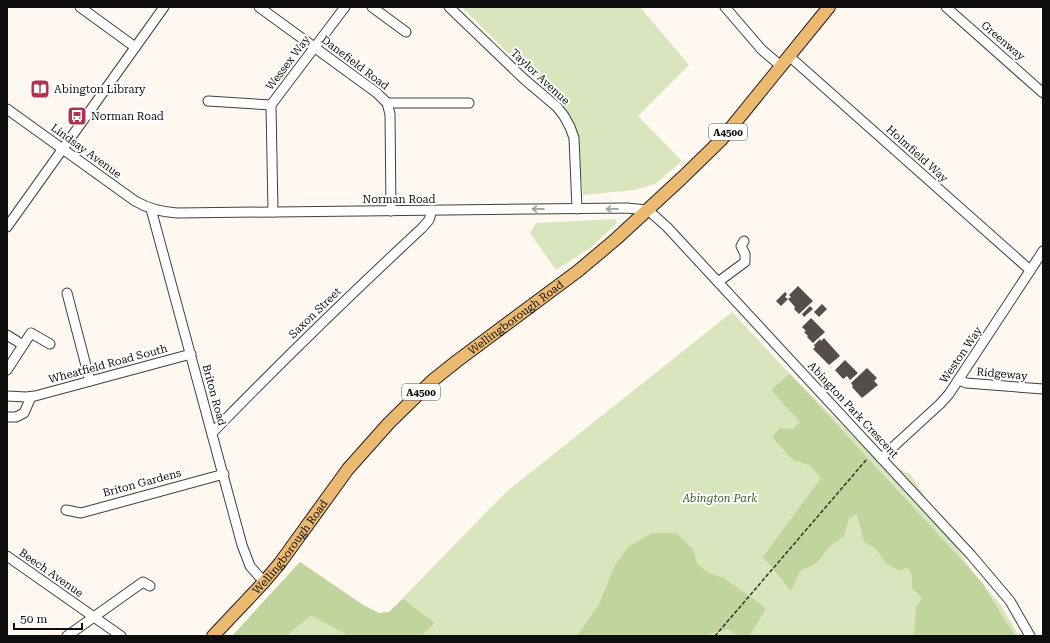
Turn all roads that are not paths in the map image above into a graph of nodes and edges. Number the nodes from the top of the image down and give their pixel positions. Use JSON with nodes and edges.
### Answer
{"nodes":[{"id":1,"x":80,"y":7,"type":"edge"},
{"id":2,"x":164,"y":7,"type":"edge"},
{"id":3,"x":259,"y":7,"type":"edge"},
{"id":4,"x":345,"y":7,"type":"edge"},
{"id":5,"x":372,"y":7,"type":"edge"},
{"id":6,"x":450,"y":7,"type":"edge"},
{"id":7,"x":725,"y":7,"type":"edge"},
{"id":8,"x":829,"y":7,"type":"edge"},
{"id":9,"x":946,"y":7,"type":"edge"},
{"id":10,"x":406,"y":32,"type":"dead end"},
{"id":11,"x":135,"y":47,"type":"junction"},
{"id":12,"x":315,"y":48,"type":"junction"},
{"id":13,"x":789,"y":56,"type":"junction"},
{"id":14,"x":781,"y":66,"type":"junction"},
{"id":15,"x":1043,"y":92,"type":"edge"},
{"id":16,"x":208,"y":101,"type":"dead end"},
{"id":17,"x":387,"y":103,"type":"junction"},
{"id":18,"x":469,"y":103,"type":"dead end"},
{"id":19,"x":271,"y":105,"type":"junction"},
{"id":20,"x":7,"y":109,"type":"edge"},
{"id":21,"x":63,"y":149,"type":"junction"},
{"id":22,"x":151,"y":209,"type":"junction"},
{"id":23,"x":577,"y":209,"type":"junction"},
{"id":24,"x":432,"y":210,"type":"junction"},
{"id":25,"x":648,"y":210,"type":"junction"},
{"id":26,"x":391,"y":211,"type":"junction"},
{"id":27,"x":273,"y":212,"type":"junction"},
{"id":28,"x":7,"y":228,"type":"edge"},
{"id":29,"x":744,"y":242,"type":"dead end"},
{"id":30,"x":1043,"y":251,"type":"edge"},
{"id":31,"x":1030,"y":270,"type":"junction"},
{"id":32,"x":718,"y":282,"type":"junction"},
{"id":33,"x":67,"y":293,"type":"dead end"},
{"id":34,"x":7,"y":335,"type":"edge"},
{"id":35,"x":50,"y":344,"type":"dead end"},
{"id":36,"x":23,"y":345,"type":"junction"},
{"id":37,"x":191,"y":354,"type":"junction"},
{"id":38,"x":7,"y":370,"type":"edge"},
{"id":39,"x":959,"y":380,"type":"junction"},
{"id":40,"x":90,"y":381,"type":"junction"},
{"id":41,"x":1043,"y":389,"type":"edge"},
{"id":42,"x":7,"y":396,"type":"edge"},
{"id":43,"x":32,"y":397,"type":"junction"},
{"id":44,"x":7,"y":418,"type":"edge"},
{"id":45,"x":212,"y":433,"type":"junction"},
{"id":46,"x":881,"y":458,"type":"junction"},
{"id":47,"x":224,"y":474,"type":"junction"},
{"id":48,"x":66,"y":510,"type":"dead end"},
{"id":49,"x":7,"y":556,"type":"edge"},
{"id":50,"x":264,"y":582,"type":"junction"},
{"id":51,"x":150,"y":586,"type":"dead end"},
{"id":52,"x":94,"y":617,"type":"junction"},
{"id":53,"x":67,"y":636,"type":"edge"},
{"id":54,"x":121,"y":636,"type":"edge"},
{"id":55,"x":213,"y":636,"type":"edge"},
{"id":56,"x":1030,"y":636,"type":"edge"}],
"edges":[{"from":1,"to":11,"type":"street"},
{"from":2,"to":11,"type":"street"},
{"from":3,"to":12,"type":"street","name":"Danefield Road"},
{"from":4,"to":12,"type":"street","name":"Wessex Way"},
{"from":5,"to":10,"type":"street"},
{"from":6,"to":23,"type":"street","name":"Taylor Avenue"},
{"from":7,"to":14,"type":"street"},
{"from":8,"to":13,"type":"main road","name":"Wellingborough Road","number":"A4500"},
{"from":9,"to":15,"type":"street","name":"Greenway"},
{"from":11,"to":21,"type":"street"},
{"from":12,"to":17,"type":"street","name":"Danefield Road"},
{"from":12,"to":19,"type":"street","name":"Wessex Way"},
{"from":13,"to":14,"type":"main road","name":"Wellingborough Road","number":"A4500"},
{"from":13,"to":31,"type":"street","name":"Holmfield Way"},
{"from":14,"to":25,"type":"main road","name":"Wellingborough Road","number":"A4500"},
{"from":16,"to":19,"type":"street"},
{"from":17,"to":18,"type":"street"},
{"from":17,"to":26,"type":"street","name":"Danefield Road"},
{"from":19,"to":27,"type":"street","name":"Wessex Way"},
{"from":20,"to":21,"type":"street","name":"Lindsay Avenue"},
{"from":21,"to":22,"type":"street","name":"Lindsay Avenue"},
{"from":21,"to":28,"type":"street"},
{"from":22,"to":27,"type":"street","name":"Norman Road"},
{"from":22,"to":37,"type":"street","name":"Briton Road"},
{"from":23,"to":24,"type":"street","name":"Norman Road","one_way":true},
{"from":25,"to":23,"type":"street","name":"Norman Road","one_way":true},
{"from":24,"to":26,"type":"street","name":"Norman Road"},
{"from":24,"to":45,"type":"street","name":"Saxon Street"},
{"from":25,"to":32,"type":"street","name":"Abington Park Crescent"},
{"from":25,"to":50,"type":"main road","name":"Wellingborough Road","number":"A4500"},
{"from":26,"to":27,"type":"street","name":"Norman Road"},
{"from":29,"to":32,"type":"street"},
{"from":30,"to":31,"type":"street","name":"Weston Way"},
{"from":31,"to":39,"type":"street","name":"Weston Way"},
{"from":32,"to":46,"type":"street","name":"Abington Park Crescent"},
{"from":33,"to":40,"type":"street"},
{"from":34,"to":36,"type":"street"},
{"from":35,"to":36,"type":"street"},
{"from":36,"to":38,"type":"street"},
{"from":37,"to":40,"type":"street","name":"Wheatfield Road South"},
{"from":37,"to":45,"type":"street","name":"Briton Road"},
{"from":39,"to":41,"type":"street","name":"Ridgeway"},
{"from":39,"to":46,"type":"street","name":"Weston Way"},
{"from":40,"to":43,"type":"street","name":"Wheatfield Road South"},
{"from":42,"to":43,"type":"street","name":"Wheatfield Road South"},
{"from":43,"to":44,"type":"street"},
{"from":45,"to":47,"type":"street","name":"Briton Road"},
{"from":46,"to":56,"type":"street","name":"Abington Park Crescent"},
{"from":47,"to":48,"type":"street","name":"Briton Gardens"},
{"from":47,"to":50,"type":"street","name":"Briton Road"},
{"from":49,"to":52,"type":"street","name":"Beech Avenue"},
{"from":50,"to":55,"type":"main road","name":"Wellingborough Road","number":"A4500"},
{"from":51,"to":52,"type":"street"},
{"from":52,"to":53,"type":"street"},
{"from":52,"to":54,"type":"street","name":"Beech Avenue"}]}
